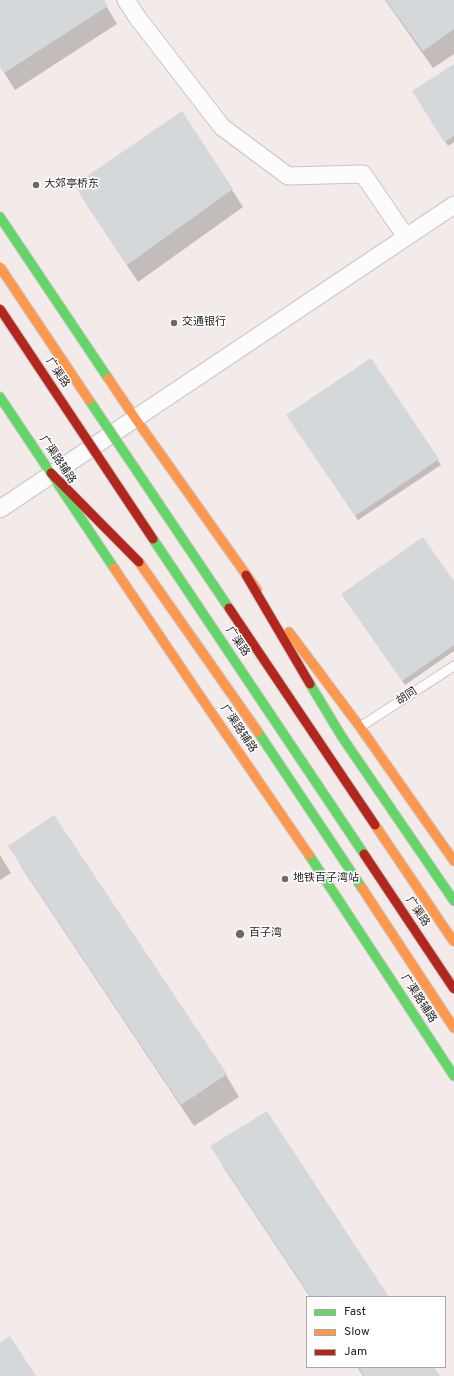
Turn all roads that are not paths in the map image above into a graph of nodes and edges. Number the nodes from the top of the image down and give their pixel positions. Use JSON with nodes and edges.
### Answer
{"nodes":[{"id":1,"x":126,"y":0,"type":"edge"},
{"id":2,"x":454,"y":205,"type":"edge"},
{"id":3,"x":0,"y":217,"type":"edge"},
{"id":4,"x":406,"y":237,"type":"junction"},
{"id":5,"x":0,"y":267,"type":"edge"},
{"id":6,"x":0,"y":309,"type":"edge"},
{"id":7,"x":0,"y":397,"type":"edge"},
{"id":8,"x":135,"y":418,"type":"junction"},
{"id":9,"x":51,"y":473,"type":"junction"},
{"id":10,"x":0,"y":509,"type":"edge"},
{"id":11,"x":246,"y":575,"type":"junction"},
{"id":12,"x":454,"y":666,"type":"edge"},
{"id":13,"x":360,"y":726,"type":"junction"},
{"id":14,"x":454,"y":861,"type":"edge"},
{"id":15,"x":454,"y":901,"type":"edge"},
{"id":16,"x":454,"y":942,"type":"edge"},
{"id":17,"x":454,"y":989,"type":"edge"},
{"id":18,"x":454,"y":1028,"type":"edge"},
{"id":19,"x":454,"y":1076,"type":"edge"}],
"edges":[{"from":1,"to":4,"type":"street"},
{"from":2,"to":4,"type":"street"},
{"from":3,"to":8,"type":"main road"},
{"from":4,"to":8,"type":"street"},
{"from":5,"to":16,"type":"main road","name":"广渠路","bridge":true},
{"from":6,"to":17,"type":"main road","name":"广渠路","bridge":true},
{"from":7,"to":9,"type":"main road","name":"广渠路辅路"},
{"from":8,"to":9,"type":"street"},
{"from":8,"to":11,"type":"main road"},
{"from":9,"to":10,"type":"street"},
{"from":9,"to":18,"type":"main road"},
{"from":9,"to":19,"type":"main road","name":"广渠路辅路"},
{"from":11,"to":13,"type":"main road"},
{"from":11,"to":15,"type":"main road"},
{"from":12,"to":13,"type":"lane","name":"胡同"},
{"from":13,"to":14,"type":"main road"}]}
